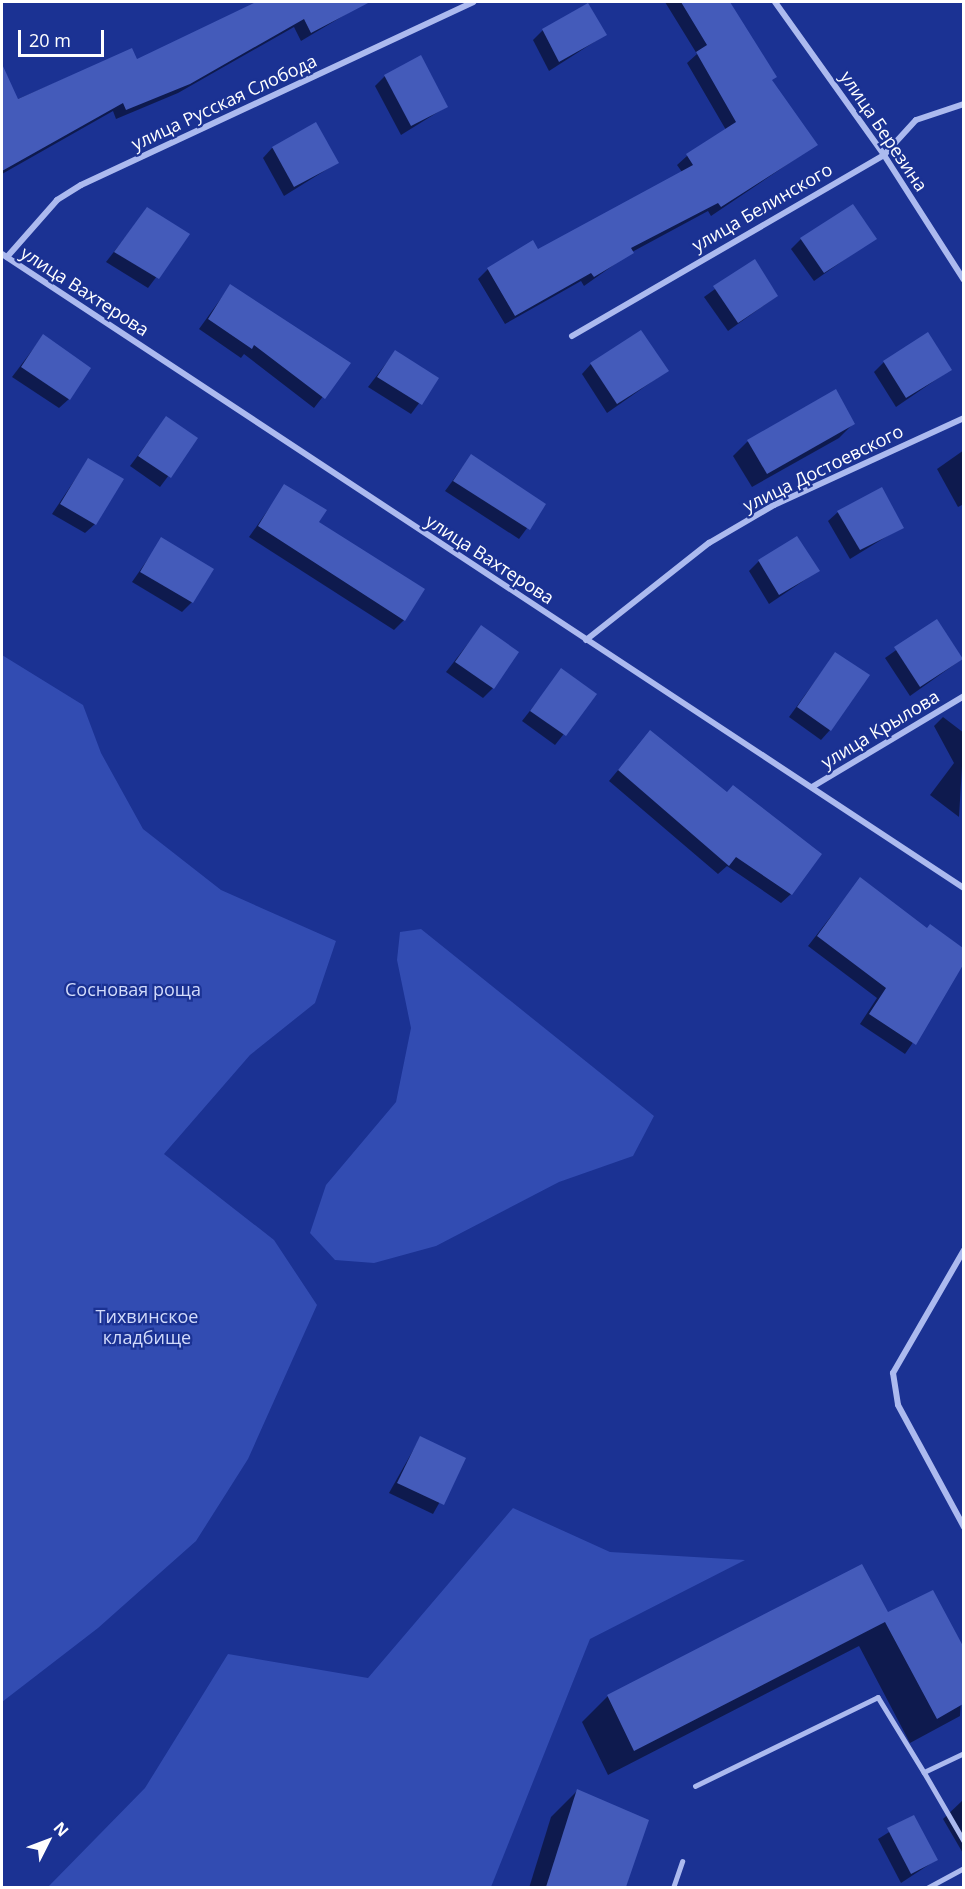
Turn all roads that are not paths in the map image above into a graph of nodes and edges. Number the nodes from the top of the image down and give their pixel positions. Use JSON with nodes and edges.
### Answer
{"nodes":[{"id":1,"x":473,"y":2,"type":"edge"},
{"id":2,"x":775,"y":2,"type":"edge"},
{"id":3,"x":963,"y":104,"type":"edge"},
{"id":4,"x":884,"y":155,"type":"junction"},
{"id":5,"x":4,"y":255,"type":"edge"},
{"id":6,"x":963,"y":280,"type":"edge"},
{"id":7,"x":572,"y":336,"type":"dead end"},
{"id":8,"x":963,"y":418,"type":"edge"},
{"id":9,"x":586,"y":640,"type":"junction"},
{"id":10,"x":963,"y":696,"type":"edge"},
{"id":11,"x":812,"y":787,"type":"junction"},
{"id":12,"x":963,"y":888,"type":"edge"},
{"id":13,"x":963,"y":1250,"type":"edge"},
{"id":14,"x":963,"y":1527,"type":"edge"},
{"id":15,"x":963,"y":1753,"type":"edge"},
{"id":16,"x":924,"y":1772,"type":"junction"},
{"id":17,"x":695,"y":1786,"type":"dead end"},
{"id":18,"x":963,"y":1841,"type":"edge"},
{"id":19,"x":682,"y":1862,"type":"dead end"},
{"id":20,"x":963,"y":1869,"type":"edge"},
{"id":21,"x":674,"y":1887,"type":"edge"},
{"id":22,"x":927,"y":1887,"type":"edge"}],
"edges":[{"from":1,"to":5,"type":"street","name":"улица Русская Слобода"},
{"from":2,"to":4,"type":"street","name":"улица Березина"},
{"from":3,"to":4,"type":"street","name":"улица Белинского"},
{"from":4,"to":6,"type":"street","name":"улица Березина"},
{"from":4,"to":7,"type":"street","name":"улица Белинского"},
{"from":5,"to":9,"type":"street","name":"улица Вахтерова"},
{"from":8,"to":9,"type":"street","name":"улица Достоевского"},
{"from":9,"to":11,"type":"street","name":"улица Вахтерова"},
{"from":10,"to":11,"type":"street","name":"улица Крылова"},
{"from":11,"to":12,"type":"street","name":"улица Вахтерова"},
{"from":13,"to":14,"type":"street"},
{"from":15,"to":16,"type":"lane"},
{"from":16,"to":17,"type":"lane"},
{"from":16,"to":18,"type":"lane"},
{"from":19,"to":21,"type":"lane"},
{"from":20,"to":22,"type":"lane"}]}
